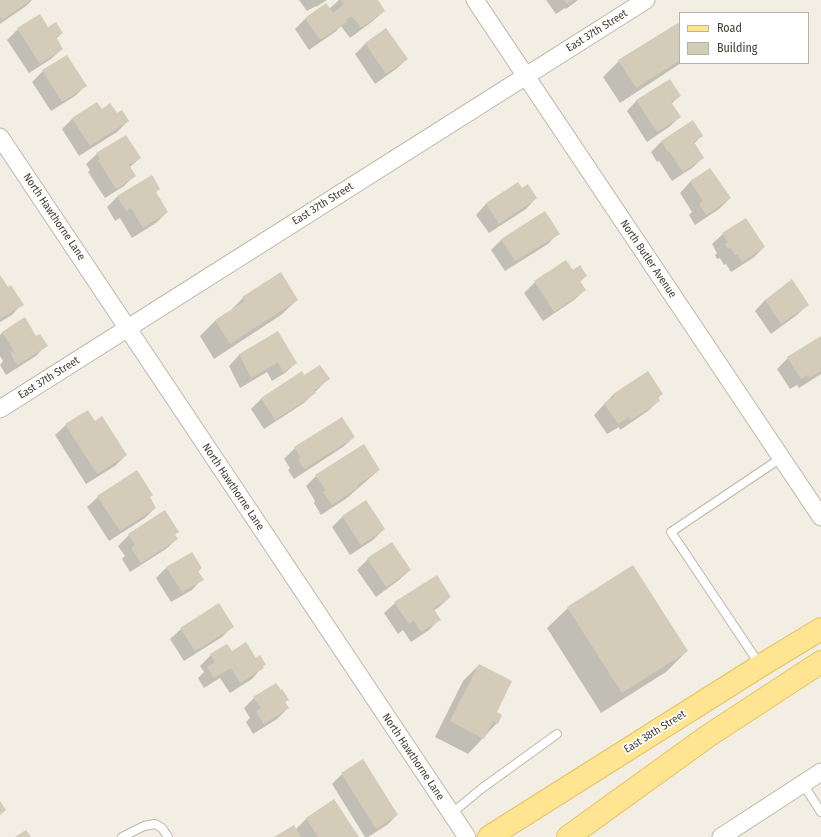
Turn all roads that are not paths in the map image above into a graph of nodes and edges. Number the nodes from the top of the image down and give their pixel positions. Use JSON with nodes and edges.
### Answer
{"nodes":[{"id":1,"x":475,"y":0,"type":"edge"},
{"id":2,"x":646,"y":0,"type":"edge"},
{"id":3,"x":525,"y":76,"type":"junction"},
{"id":4,"x":0,"y":137,"type":"edge"},
{"id":5,"x":128,"y":328,"type":"junction"},
{"id":6,"x":0,"y":409,"type":"edge"},
{"id":7,"x":781,"y":458,"type":"junction"},
{"id":8,"x":821,"y":517,"type":"edge"},
{"id":9,"x":821,"y":629,"type":"edge"},
{"id":10,"x":821,"y":662,"type":"edge"},
{"id":11,"x":760,"y":666,"type":"junction"},
{"id":12,"x":557,"y":734,"type":"dead end"},
{"id":13,"x":821,"y":772,"type":"edge"},
{"id":14,"x":803,"y":784,"type":"junction"},
{"id":15,"x":821,"y":812,"type":"edge"},
{"id":16,"x":451,"y":814,"type":"junction"},
{"id":17,"x":122,"y":837,"type":"edge"},
{"id":18,"x":168,"y":837,"type":"edge"},
{"id":19,"x":467,"y":837,"type":"edge"},
{"id":20,"x":489,"y":837,"type":"edge"},
{"id":21,"x":568,"y":837,"type":"edge"},
{"id":22,"x":721,"y":837,"type":"edge"}],
"edges":[{"from":1,"to":3,"type":"street","name":"North Butler Avenue"},
{"from":2,"to":3,"type":"street","name":"East 37th Street"},
{"from":3,"to":5,"type":"street","name":"East 37th Street"},
{"from":3,"to":7,"type":"street","name":"North Butler Avenue"},
{"from":4,"to":5,"type":"street","name":"North Hawthorne Lane"},
{"from":5,"to":6,"type":"street","name":"East 37th Street"},
{"from":5,"to":16,"type":"street","name":"North Hawthorne Lane"},
{"from":7,"to":8,"type":"street","name":"North Butler Avenue"},
{"from":7,"to":11,"type":"lane"},
{"from":9,"to":11,"type":"main road","name":"East 38th Street"},
{"from":10,"to":21,"type":"main road"},
{"from":11,"to":20,"type":"main road","name":"East 38th Street"},
{"from":12,"to":16,"type":"lane"},
{"from":13,"to":14,"type":"street"},
{"from":14,"to":15,"type":"lane"},
{"from":14,"to":22,"type":"street"},
{"from":16,"to":19,"type":"street","name":"North Hawthorne Lane"},
{"from":17,"to":18,"type":"lane"}]}
